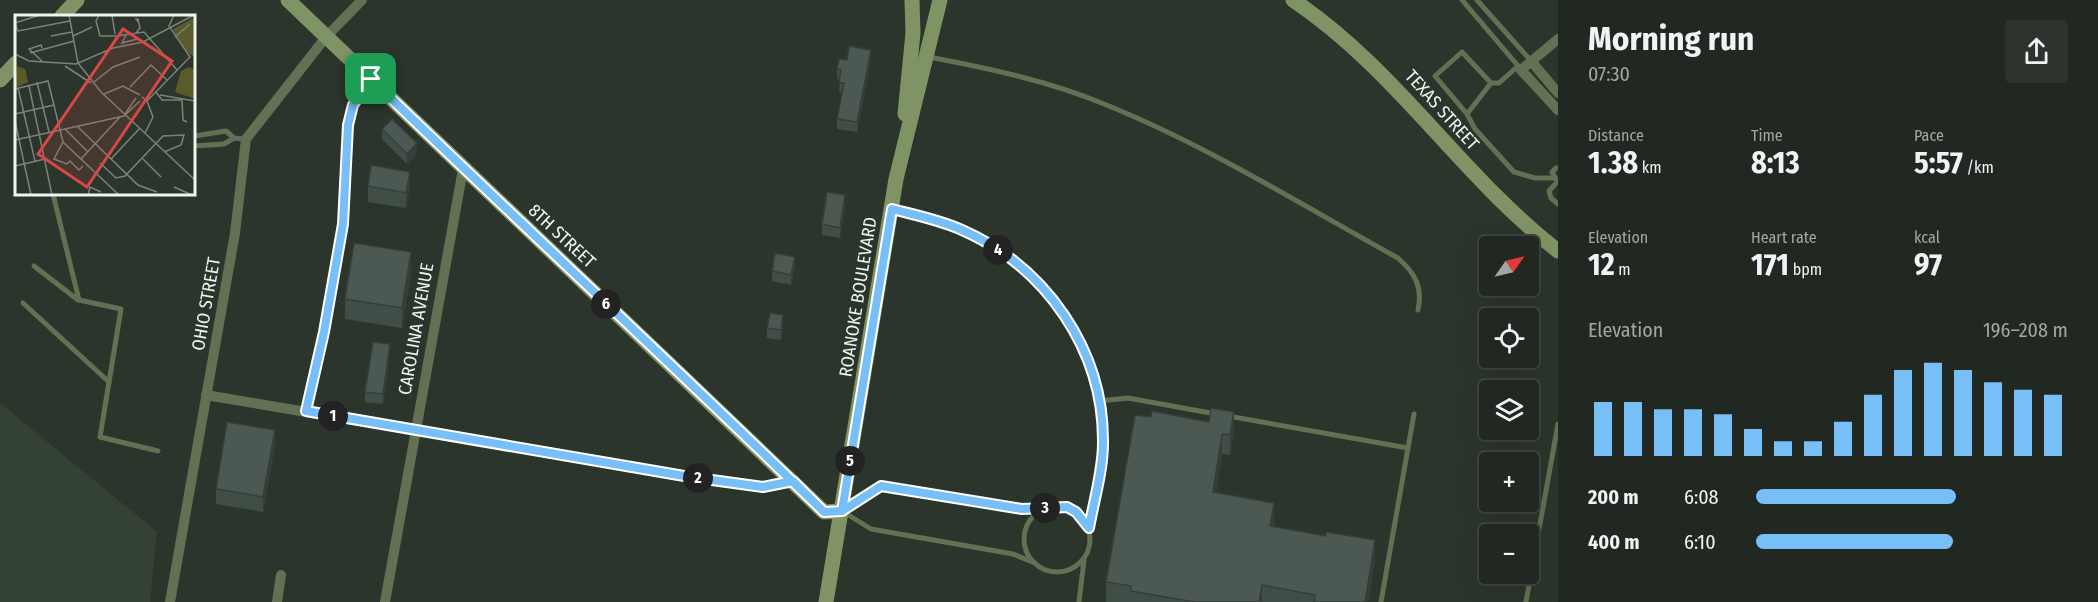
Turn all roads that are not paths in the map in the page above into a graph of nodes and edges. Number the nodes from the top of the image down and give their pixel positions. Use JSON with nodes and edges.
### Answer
{"nodes":[{"id":1,"x":77,"y":0,"type":"edge"},
{"id":2,"x":288,"y":0,"type":"edge"},
{"id":3,"x":362,"y":0,"type":"edge"},
{"id":4,"x":912,"y":0,"type":"edge"},
{"id":5,"x":921,"y":0,"type":"edge"},
{"id":6,"x":940,"y":0,"type":"edge"},
{"id":7,"x":1293,"y":0,"type":"edge"},
{"id":8,"x":1462,"y":0,"type":"edge"},
{"id":9,"x":1477,"y":0,"type":"edge"},
{"id":10,"x":63,"y":15,"type":"edge"},
{"id":11,"x":912,"y":33,"type":"junction"},
{"id":12,"x":326,"y":37,"type":"junction"},
{"id":13,"x":1558,"y":39,"type":"edge"},
{"id":14,"x":911,"y":52,"type":"junction"},
{"id":15,"x":928,"y":57,"type":"junction"},
{"id":16,"x":1531,"y":61,"type":"junction"},
{"id":17,"x":15,"y":64,"type":"edge"},
{"id":18,"x":1519,"y":68,"type":"junction"},
{"id":19,"x":371,"y":79,"type":"junction"},
{"id":20,"x":0,"y":80,"type":"edge"},
{"id":21,"x":1491,"y":83,"type":"junction"},
{"id":22,"x":1558,"y":93,"type":"edge"},
{"id":23,"x":1558,"y":110,"type":"edge"},
{"id":24,"x":1467,"y":114,"type":"junction"},
{"id":25,"x":195,"y":135,"type":"edge"},
{"id":26,"x":240,"y":139,"type":"junction"},
{"id":27,"x":195,"y":146,"type":"edge"},
{"id":28,"x":902,"y":153,"type":"junction"},
{"id":29,"x":1556,"y":168,"type":"dead end"},
{"id":30,"x":463,"y":169,"type":"junction"},
{"id":31,"x":1557,"y":180,"type":"edge"},
{"id":32,"x":53,"y":195,"type":"edge"},
{"id":33,"x":1558,"y":204,"type":"edge"},
{"id":34,"x":892,"y":209,"type":"junction"},
{"id":35,"x":1558,"y":251,"type":"edge"},
{"id":36,"x":34,"y":266,"type":"dead end"},
{"id":37,"x":79,"y":300,"type":"junction"},
{"id":38,"x":23,"y":303,"type":"dead end"},
{"id":39,"x":1418,"y":310,"type":"dead end"},
{"id":40,"x":109,"y":382,"type":"junction"},
{"id":41,"x":206,"y":395,"type":"junction"},
{"id":42,"x":1099,"y":401,"type":"junction"},
{"id":43,"x":306,"y":411,"type":"junction"},
{"id":44,"x":1414,"y":414,"type":"dead end"},
{"id":45,"x":1558,"y":424,"type":"edge"},
{"id":46,"x":415,"y":429,"type":"junction"},
{"id":47,"x":1408,"y":448,"type":"junction"},
{"id":48,"x":158,"y":452,"type":"dead end"},
{"id":49,"x":793,"y":481,"type":"junction"},
{"id":50,"x":1045,"y":508,"type":"junction"},
{"id":51,"x":842,"y":511,"type":"junction"},
{"id":52,"x":1089,"y":528,"type":"junction"},
{"id":53,"x":1084,"y":558,"type":"junction"},
{"id":54,"x":1035,"y":563,"type":"junction"},
{"id":55,"x":281,"y":575,"type":"dead end"},
{"id":56,"x":170,"y":602,"type":"edge"},
{"id":57,"x":277,"y":602,"type":"edge"},
{"id":58,"x":385,"y":602,"type":"edge"},
{"id":59,"x":826,"y":602,"type":"edge"},
{"id":60,"x":1079,"y":602,"type":"edge"},
{"id":61,"x":1381,"y":602,"type":"edge"},
{"id":62,"x":1526,"y":602,"type":"edge"}],
"edges":[{"from":1,"to":10,"type":"main road"},
{"from":2,"to":12,"type":"main road","name":"8TH STREET"},
{"from":3,"to":12,"type":"street"},
{"from":4,"to":11,"type":"main road"},
{"from":5,"to":11,"type":"main road"},
{"from":6,"to":15,"type":"main road","name":"ROANOKE BOULEVARD"},
{"from":7,"to":35,"type":"main road","name":"TEXAS STREET"},
{"from":8,"to":18,"type":"lane"},
{"from":9,"to":16,"type":"lane"},
{"from":11,"to":14,"type":"main road"},
{"from":12,"to":19,"type":"main road","name":"8TH STREET"},
{"from":12,"to":26,"type":"street"},
{"from":13,"to":16,"type":"street"},
{"from":14,"to":15,"type":"lane"},
{"from":14,"to":28,"type":"main road"},
{"from":15,"to":28,"type":"main road","name":"ROANOKE BOULEVARD"},
{"from":15,"to":39,"type":"lane"},
{"from":16,"to":18,"type":"street"},
{"from":16,"to":22,"type":"street"},
{"from":17,"to":20,"type":"main road"},
{"from":18,"to":21,"type":"lane"},
{"from":18,"to":23,"type":"street"},
{"from":19,"to":30,"type":"main road","name":"8TH STREET"},
{"from":19,"to":43,"type":"street"},
{"from":21,"to":24,"type":"lane"},
{"from":21,"to":24,"type":"lane"},
{"from":24,"to":31,"type":"lane"},
{"from":25,"to":26,"type":"lane"},
{"from":26,"to":27,"type":"lane"},
{"from":26,"to":41,"type":"street","name":"OHIO STREET"},
{"from":28,"to":34,"type":"main road","name":"ROANOKE BOULEVARD"},
{"from":29,"to":31,"type":"lane"},
{"from":30,"to":46,"type":"street","name":"CAROLINA AVENUE"},
{"from":30,"to":49,"type":"main road","name":"8TH STREET"},
{"from":31,"to":33,"type":"lane"},
{"from":32,"to":37,"type":"lane"},
{"from":34,"to":42,"type":"lane"},
{"from":34,"to":51,"type":"main road","name":"ROANOKE BOULEVARD"},
{"from":36,"to":37,"type":"lane"},
{"from":37,"to":40,"type":"lane"},
{"from":38,"to":40,"type":"lane"},
{"from":40,"to":48,"type":"lane"},
{"from":41,"to":43,"type":"street"},
{"from":41,"to":56,"type":"street","name":"OHIO STREET"},
{"from":42,"to":47,"type":"lane"},
{"from":42,"to":52,"type":"lane"},
{"from":43,"to":46,"type":"street"},
{"from":44,"to":47,"type":"lane"},
{"from":45,"to":62,"type":"lane"},
{"from":46,"to":49,"type":"street"},
{"from":46,"to":58,"type":"street","name":"CAROLINA AVENUE"},
{"from":47,"to":61,"type":"lane"},
{"from":49,"to":51,"type":"main road","name":"8TH STREET"},
{"from":50,"to":51,"type":"lane"},
{"from":50,"to":52,"type":"lane"},
{"from":50,"to":54,"type":"lane"},
{"from":51,"to":54,"type":"lane"},
{"from":51,"to":59,"type":"main road","name":"ROANOKE BOULEVARD"},
{"from":52,"to":53,"type":"lane"},
{"from":53,"to":54,"type":"lane"},
{"from":53,"to":60,"type":"lane"},
{"from":55,"to":57,"type":"street"}]}
